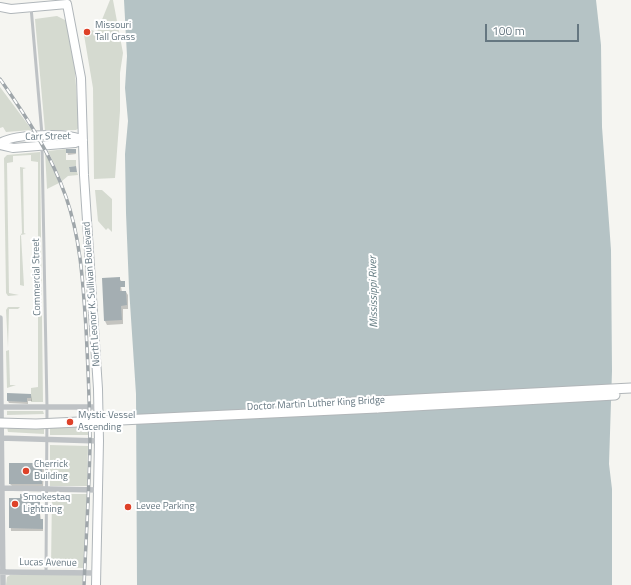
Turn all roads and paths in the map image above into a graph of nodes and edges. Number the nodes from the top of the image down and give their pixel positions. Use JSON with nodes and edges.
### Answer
{"nodes":[{"id":1,"x":66,"y":2,"type":"edge"},
{"id":2,"x":0,"y":7,"type":"edge"},
{"id":3,"x":31,"y":8,"type":"junction"},
{"id":4,"x":11,"y":9,"type":"junction"},
{"id":5,"x":0,"y":13,"type":"edge"},
{"id":6,"x":42,"y":136,"type":"junction"},
{"id":7,"x":83,"y":140,"type":"junction"},
{"id":8,"x":0,"y":144,"type":"edge"},
{"id":9,"x":42,"y":146,"type":"junction"},
{"id":10,"x":0,"y":318,"type":"edge"},
{"id":11,"x":631,"y":388,"type":"edge"},
{"id":12,"x":631,"y":394,"type":"edge"},
{"id":13,"x":0,"y":407,"type":"edge"},
{"id":14,"x":99,"y":407,"type":"junction"},
{"id":15,"x":47,"y":408,"type":"junction"},
{"id":16,"x":0,"y":418,"type":"edge"},
{"id":17,"x":0,"y":423,"type":"edge"},
{"id":18,"x":1,"y":438,"type":"edge"},
{"id":19,"x":47,"y":440,"type":"junction"},
{"id":20,"x":100,"y":441,"type":"junction"},
{"id":21,"x":1,"y":488,"type":"edge"},
{"id":22,"x":47,"y":489,"type":"junction"},
{"id":23,"x":98,"y":490,"type":"junction"},
{"id":24,"x":1,"y":572,"type":"edge"},
{"id":25,"x":46,"y":572,"type":"junction"},
{"id":26,"x":96,"y":573,"type":"junction"},
{"id":27,"x":3,"y":585,"type":"edge"},
{"id":28,"x":96,"y":585,"type":"edge"}],
"edges":[{"from":1,"to":3,"type":"street"},
{"from":1,"to":7,"type":"street","name":"North Leonor K. Sullivan Boulevard"},
{"from":2,"to":4,"type":"street"},
{"from":3,"to":4,"type":"street"},
{"from":3,"to":6,"type":"lane"},
{"from":4,"to":5,"type":"street"},
{"from":6,"to":7,"type":"street","name":"Carr Street"},
{"from":6,"to":8,"type":"street","name":"Carr Street"},
{"from":7,"to":9,"type":"street","name":"Carr Street"},
{"from":7,"to":14,"type":"street","name":"North Leonor K. Sullivan Boulevard"},
{"from":8,"to":9,"type":"street","name":"Carr Street"},
{"from":9,"to":15,"type":"lane","name":"Commercial Street"},
{"from":10,"to":13,"type":"street"},
{"from":11,"to":16,"type":"main road","name":"Doctor Martin Luther King Bridge","bridge":true},
{"from":12,"to":17,"type":"main road","name":"Doctor Martin Luther King Bridge","bridge":true},
{"from":13,"to":15,"type":"street"},
{"from":13,"to":18,"type":"street"},
{"from":14,"to":15,"type":"street"},
{"from":14,"to":20,"type":"street","name":"North Leonor K. Sullivan Boulevard"},
{"from":15,"to":19,"type":"lane","name":"Commercial Street"},
{"from":18,"to":19,"type":"street"},
{"from":18,"to":21,"type":"street"},
{"from":19,"to":20,"type":"street"},
{"from":19,"to":22,"type":"lane","name":"Commercial Street"},
{"from":20,"to":23,"type":"street","name":"North Leonor K. Sullivan Boulevard"},
{"from":21,"to":22,"type":"street"},
{"from":21,"to":24,"type":"street"},
{"from":22,"to":23,"type":"street"},
{"from":22,"to":25,"type":"lane","name":"Commercial Street"},
{"from":23,"to":26,"type":"street","name":"North Leonor K. Sullivan Boulevard"},
{"from":24,"to":25,"type":"street","name":"Lucas Avenue"},
{"from":24,"to":27,"type":"street"},
{"from":25,"to":26,"type":"street","name":"Lucas Avenue"},
{"from":26,"to":28,"type":"street","name":"North Leonor K. Sullivan Boulevard"}]}
